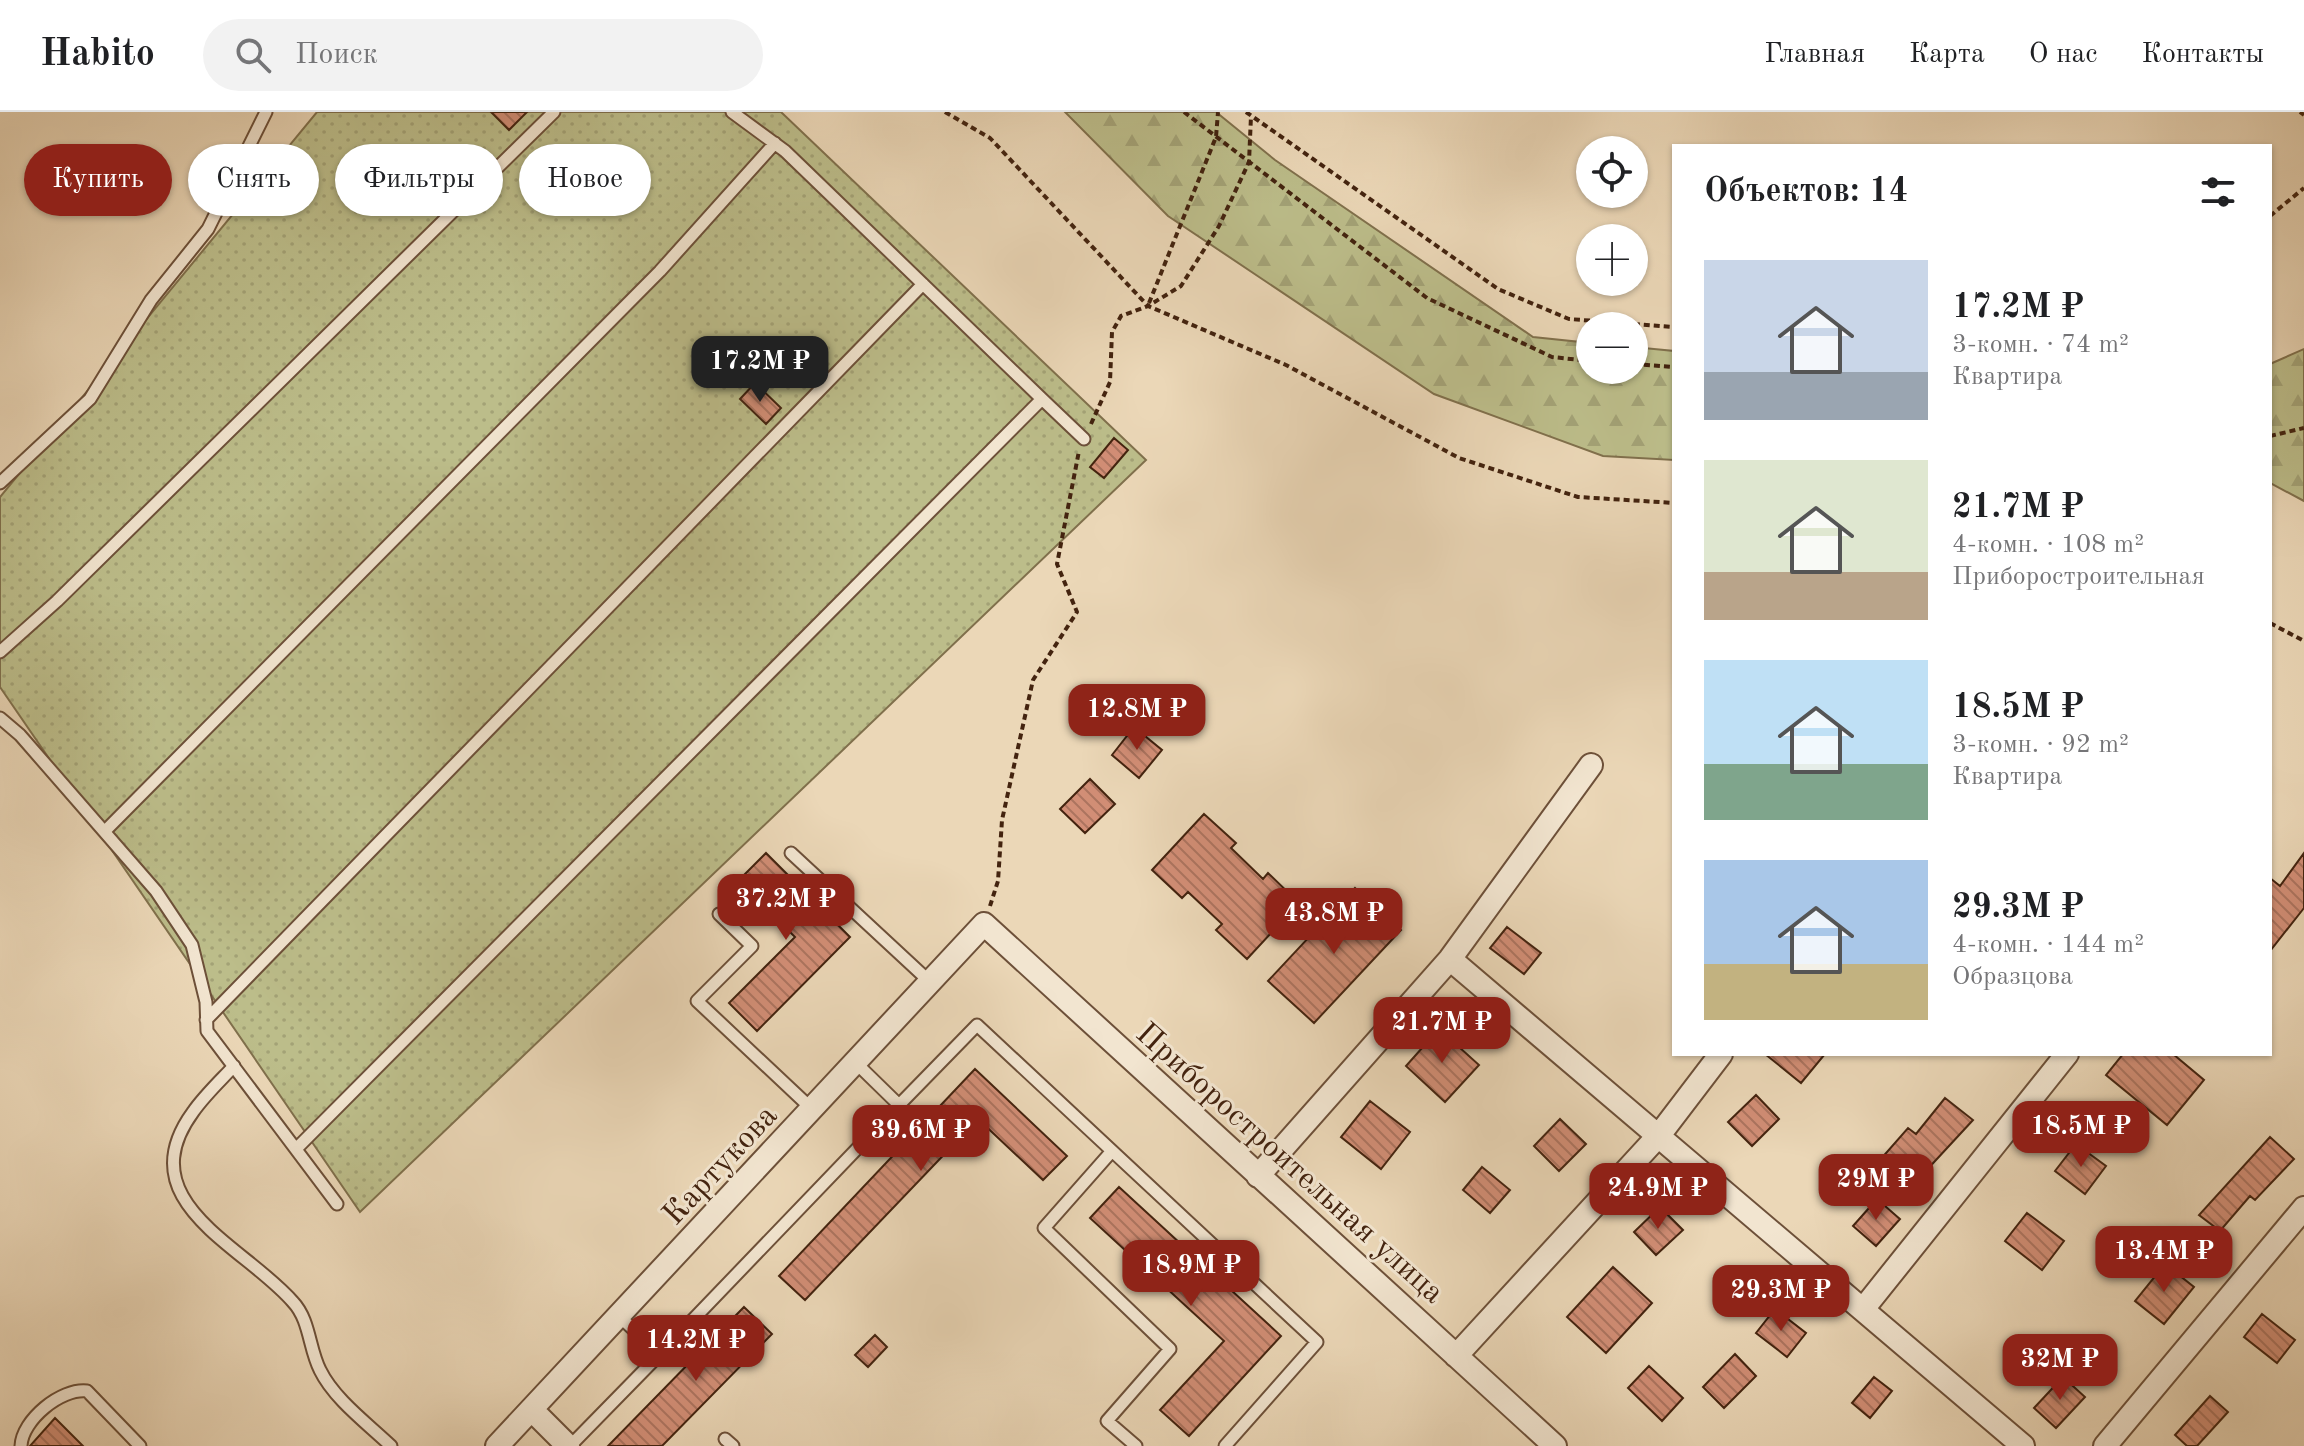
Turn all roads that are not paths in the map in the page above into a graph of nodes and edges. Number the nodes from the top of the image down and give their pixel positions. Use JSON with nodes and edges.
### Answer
{"nodes":[{"id":1,"x":266,"y":112,"type":"edge"},
{"id":2,"x":554,"y":112,"type":"edge"},
{"id":3,"x":732,"y":112,"type":"edge"},
{"id":4,"x":775,"y":143,"type":"junction"},
{"id":5,"x":923,"y":284,"type":"junction"},
{"id":6,"x":1042,"y":399,"type":"junction"},
{"id":7,"x":1084,"y":439,"type":"road end"},
{"id":8,"x":0,"y":483,"type":"edge"},
{"id":9,"x":0,"y":652,"type":"edge"},
{"id":10,"x":0,"y":718,"type":"edge"},
{"id":11,"x":1591,"y":765,"type":"dead end"},
{"id":12,"x":106,"y":830,"type":"junction"},
{"id":13,"x":791,"y":853,"type":"dead end"},
{"id":14,"x":719,"y":914,"type":"dead end"},
{"id":15,"x":984,"y":924,"type":"joint"},
{"id":16,"x":1450,"y":959,"type":"junction"},
{"id":17,"x":929,"y":981,"type":"junction"},
{"id":18,"x":206,"y":1020,"type":"junction"},
{"id":19,"x":1719,"y":1056,"type":"edge"},
{"id":20,"x":2065,"y":1056,"type":"edge"},
{"id":21,"x":856,"y":1063,"type":"junction"},
{"id":22,"x":234,"y":1066,"type":"junction"},
{"id":23,"x":899,"y":1105,"type":"junction"},
{"id":24,"x":814,"y":1111,"type":"junction"},
{"id":25,"x":1660,"y":1134,"type":"junction"},
{"id":26,"x":296,"y":1149,"type":"junction"},
{"id":27,"x":1112,"y":1151,"type":"junction"},
{"id":28,"x":1258,"y":1176,"type":"junction"},
{"id":29,"x":337,"y":1204,"type":"dead end"},
{"id":30,"x":2304,"y":1208,"type":"edge"},
{"id":31,"x":1864,"y":1308,"type":"junction"},
{"id":32,"x":620,"y":1317,"type":"junction"},
{"id":33,"x":660,"y":1354,"type":"junction"},
{"id":34,"x":1456,"y":1356,"type":"junction"},
{"id":35,"x":532,"y":1410,"type":"junction"},
{"id":36,"x":21,"y":1446,"type":"edge"},
{"id":37,"x":140,"y":1446,"type":"edge"},
{"id":38,"x":391,"y":1446,"type":"edge"},
{"id":39,"x":497,"y":1446,"type":"edge"},
{"id":40,"x":569,"y":1446,"type":"edge"},
{"id":41,"x":1136,"y":1446,"type":"edge"},
{"id":42,"x":1225,"y":1446,"type":"edge"},
{"id":43,"x":1555,"y":1446,"type":"edge"},
{"id":44,"x":2023,"y":1446,"type":"edge"},
{"id":45,"x":2105,"y":1446,"type":"edge"}],
"edges":[{"from":1,"to":8,"type":"lane"},
{"from":2,"to":9,"type":"lane"},
{"from":3,"to":4,"type":"lane"},
{"from":4,"to":5,"type":"lane"},
{"from":4,"to":12,"type":"lane"},
{"from":5,"to":6,"type":"lane"},
{"from":5,"to":18,"type":"lane"},
{"from":6,"to":7,"type":"lane"},
{"from":6,"to":26,"type":"lane"},
{"from":10,"to":12,"type":"lane"},
{"from":11,"to":16,"type":"street"},
{"from":12,"to":18,"type":"lane"},
{"from":13,"to":17,"type":"lane"},
{"from":14,"to":24,"type":"lane"},
{"from":15,"to":17,"type":"street","name":"Картукова"},
{"from":15,"to":28,"type":"street","name":"Приборостроительная улица"},
{"from":16,"to":25,"type":"street"},
{"from":16,"to":28,"type":"street"},
{"from":17,"to":21,"type":"street","name":"Картукова"},
{"from":18,"to":22,"type":"lane"},
{"from":19,"to":25,"type":"street"},
{"from":20,"to":31,"type":"street"},
{"from":21,"to":23,"type":"lane"},
{"from":21,"to":24,"type":"street","name":"Картукова"},
{"from":22,"to":26,"type":"lane"},
{"from":22,"to":38,"type":"lane"},
{"from":23,"to":27,"type":"lane"},
{"from":23,"to":33,"type":"lane"},
{"from":24,"to":32,"type":"street","name":"Картукова"},
{"from":25,"to":31,"type":"street"},
{"from":25,"to":34,"type":"street"},
{"from":26,"to":29,"type":"lane"},
{"from":27,"to":41,"type":"lane"},
{"from":27,"to":42,"type":"lane"},
{"from":28,"to":34,"type":"street","name":"Приборостроительная улица"},
{"from":30,"to":45,"type":"street"},
{"from":31,"to":44,"type":"street"},
{"from":32,"to":33,"type":"lane"},
{"from":32,"to":35,"type":"street","name":"Картукова"},
{"from":33,"to":40,"type":"lane"},
{"from":34,"to":43,"type":"street","name":"Приборостроительная улица"},
{"from":35,"to":39,"type":"street","name":"Картукова"},
{"from":35,"to":40,"type":"street"},
{"from":36,"to":37,"type":"lane"}]}
